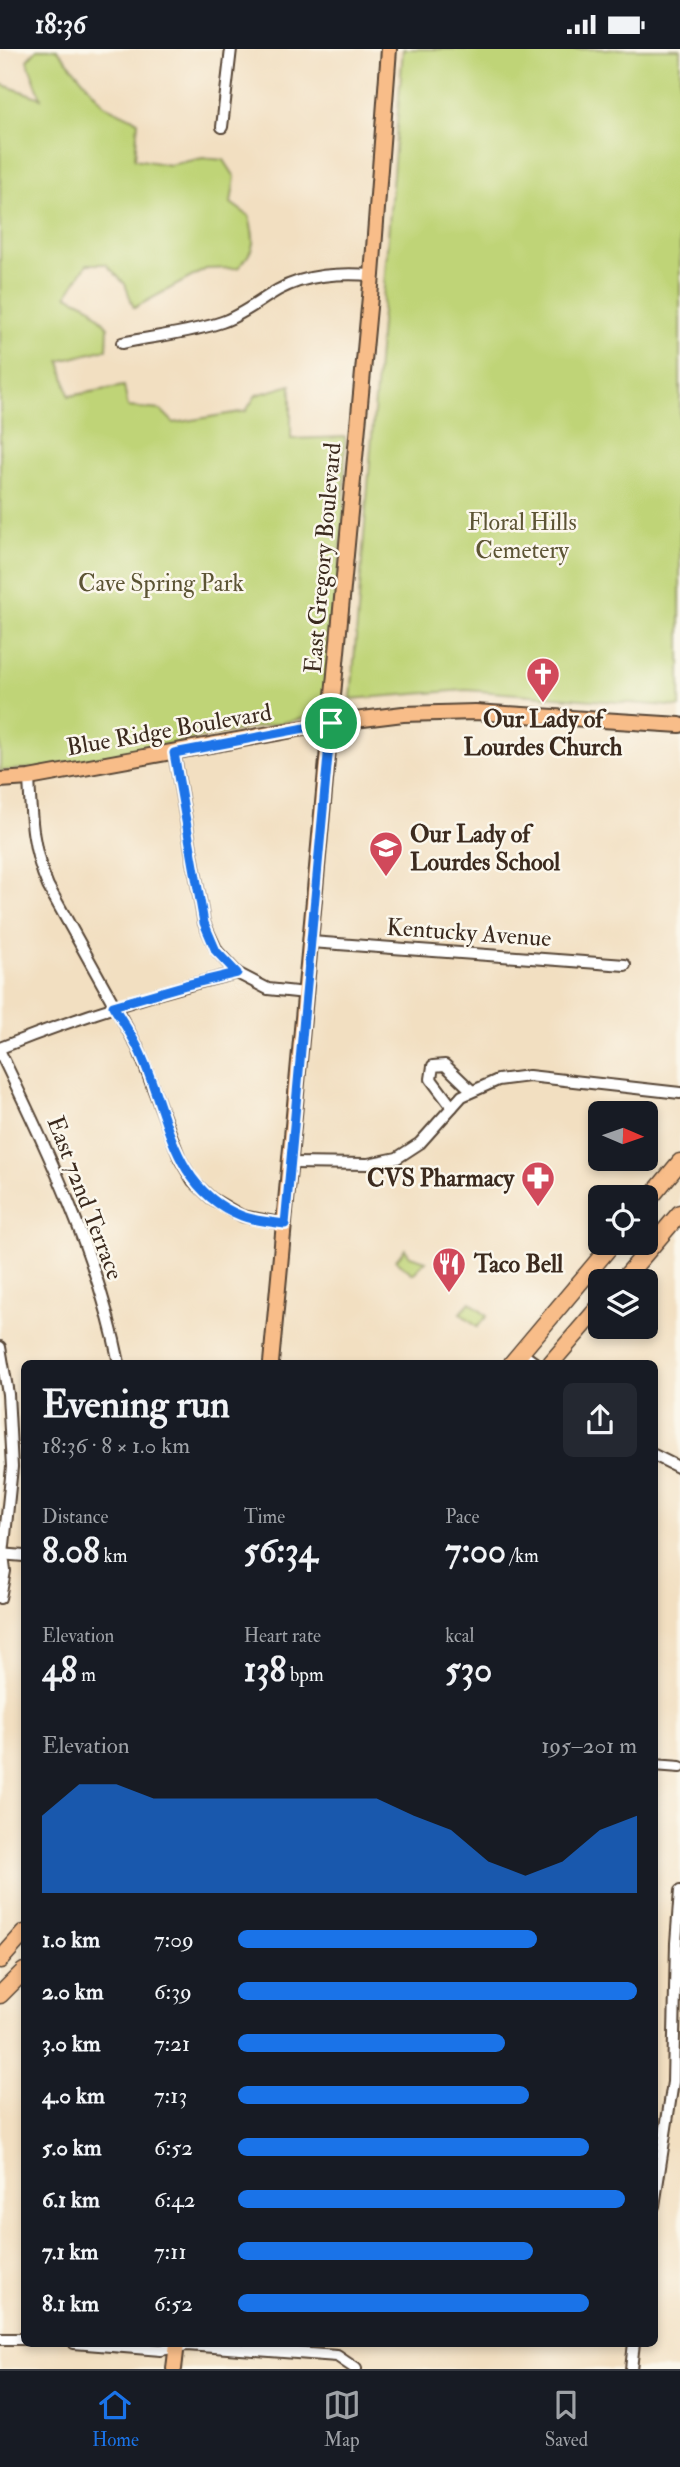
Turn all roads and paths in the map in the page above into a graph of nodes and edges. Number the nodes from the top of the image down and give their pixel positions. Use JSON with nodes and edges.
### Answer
{"nodes":[{"id":1,"x":231,"y":49,"type":"edge"},
{"id":2,"x":389,"y":49,"type":"edge"},
{"id":3,"x":222,"y":127,"type":"dead end"},
{"id":4,"x":372,"y":275,"type":"junction"},
{"id":5,"x":122,"y":343,"type":"dead end"},
{"id":6,"x":331,"y":723,"type":"junction"},
{"id":7,"x":680,"y":725,"type":"edge"},
{"id":8,"x":174,"y":753,"type":"junction"},
{"id":9,"x":29,"y":778,"type":"junction"},
{"id":10,"x":0,"y":779,"type":"edge"},
{"id":11,"x":311,"y":943,"type":"junction"},
{"id":12,"x":625,"y":965,"type":"dead end"},
{"id":13,"x":237,"y":973,"type":"junction"},
{"id":14,"x":306,"y":993,"type":"junction"},
{"id":15,"x":113,"y":1006,"type":"junction"},
{"id":16,"x":0,"y":1050,"type":"edge"},
{"id":17,"x":471,"y":1090,"type":"junction"},
{"id":18,"x":680,"y":1093,"type":"edge"},
{"id":19,"x":452,"y":1107,"type":"junction"},
{"id":20,"x":680,"y":1162,"type":"edge"},
{"id":21,"x":290,"y":1163,"type":"junction"},
{"id":22,"x":658,"y":1189,"type":"edge"},
{"id":23,"x":680,"y":1213,"type":"edge"},
{"id":24,"x":285,"y":1224,"type":"junction"},
{"id":25,"x":603,"y":1255,"type":"edge"},
{"id":26,"x":632,"y":1269,"type":"edge"},
{"id":27,"x":588,"y":1320,"type":"edge"},
{"id":28,"x":0,"y":1347,"type":"edge"},
{"id":29,"x":523,"y":1358,"type":"edge"},
{"id":30,"x":117,"y":1360,"type":"edge"},
{"id":31,"x":271,"y":1360,"type":"edge"},
{"id":32,"x":554,"y":1360,"type":"edge"},
{"id":33,"x":658,"y":1457,"type":"edge"},
{"id":34,"x":680,"y":1468,"type":"edge"},
{"id":35,"x":2,"y":1555,"type":"edge"},
{"id":36,"x":21,"y":1556,"type":"edge"},
{"id":37,"x":0,"y":1598,"type":"edge"},
{"id":38,"x":658,"y":1765,"type":"edge"},
{"id":39,"x":680,"y":1767,"type":"edge"},
{"id":40,"x":680,"y":1891,"type":"edge"},
{"id":41,"x":21,"y":1936,"type":"edge"},
{"id":42,"x":0,"y":1960,"type":"edge"},
{"id":43,"x":21,"y":1974,"type":"edge"},
{"id":44,"x":0,"y":1995,"type":"edge"},
{"id":45,"x":658,"y":2180,"type":"edge"},
{"id":46,"x":0,"y":2339,"type":"edge"},
{"id":47,"x":21,"y":2339,"type":"edge"},
{"id":48,"x":124,"y":2347,"type":"edge"},
{"id":49,"x":169,"y":2347,"type":"edge"},
{"id":50,"x":177,"y":2347,"type":"edge"},
{"id":51,"x":217,"y":2347,"type":"edge"},
{"id":52,"x":634,"y":2347,"type":"edge"},
{"id":53,"x":174,"y":2369,"type":"edge"},
{"id":54,"x":356,"y":2369,"type":"edge"},
{"id":55,"x":631,"y":2369,"type":"edge"}],
"edges":[{"from":1,"to":3,"type":"street"},
{"from":2,"to":4,"type":"main road","name":"East Gregory Boulevard"},
{"from":4,"to":5,"type":"street"},
{"from":4,"to":6,"type":"main road","name":"East Gregory Boulevard"},
{"from":6,"to":7,"type":"main road","name":"Blue Ridge Boulevard"},
{"from":6,"to":8,"type":"main road","name":"Blue Ridge Boulevard"},
{"from":6,"to":11,"type":"main road","name":"East Gregory Boulevard"},
{"from":8,"to":9,"type":"main road","name":"Blue Ridge Boulevard"},
{"from":8,"to":13,"type":"street"},
{"from":9,"to":10,"type":"main road","name":"Blue Ridge Boulevard"},
{"from":9,"to":15,"type":"street"},
{"from":11,"to":12,"type":"street","name":"Kentucky Avenue"},
{"from":11,"to":14,"type":"main road","name":"East Gregory Boulevard"},
{"from":13,"to":14,"type":"street"},
{"from":13,"to":15,"type":"street"},
{"from":14,"to":21,"type":"main road","name":"East Gregory Boulevard"},
{"from":15,"to":16,"type":"street"},
{"from":15,"to":24,"type":"street"},
{"from":16,"to":30,"type":"street","name":"East 72nd Terrace"},
{"from":17,"to":18,"type":"street"},
{"from":17,"to":19,"type":"street"},
{"from":17,"to":19,"type":"street"},
{"from":19,"to":21,"type":"street"},
{"from":20,"to":22,"type":"highway"},
{"from":21,"to":24,"type":"main road","name":"East Gregory Boulevard"},
{"from":23,"to":26,"type":"highway"},
{"from":24,"to":31,"type":"main road","name":"East Gregory Boulevard"},
{"from":25,"to":29,"type":"highway"},
{"from":27,"to":32,"type":"highway"},
{"from":28,"to":35,"type":"street"},
{"from":33,"to":34,"type":"street"},
{"from":35,"to":36,"type":"street"},
{"from":35,"to":37,"type":"street"},
{"from":38,"to":39,"type":"street"},
{"from":40,"to":45,"type":"street"},
{"from":41,"to":42,"type":"highway"},
{"from":43,"to":44,"type":"highway"},
{"from":46,"to":47,"type":"street"},
{"from":48,"to":49,"type":"street"},
{"from":50,"to":53,"type":"main road"},
{"from":51,"to":54,"type":"street"},
{"from":52,"to":55,"type":"street"}]}
